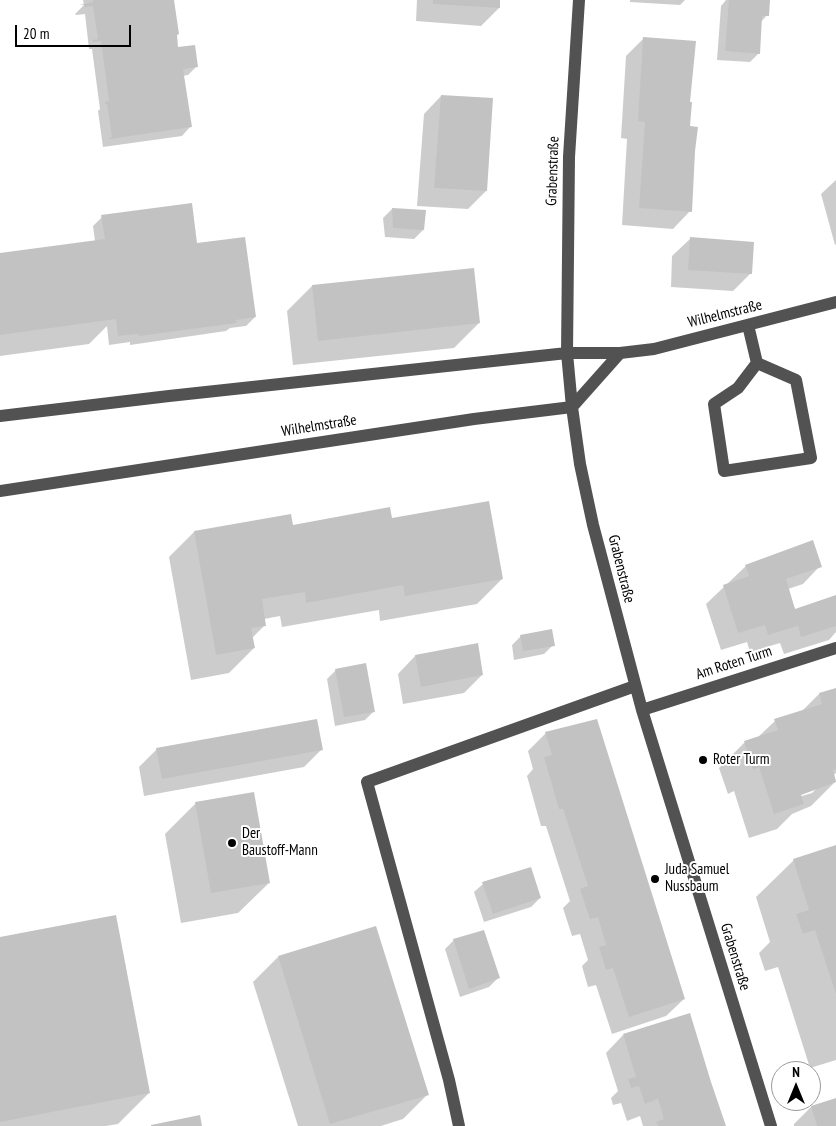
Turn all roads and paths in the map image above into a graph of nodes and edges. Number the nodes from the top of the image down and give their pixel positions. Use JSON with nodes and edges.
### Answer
{"nodes":[{"id":1,"x":579,"y":0,"type":"edge"},
{"id":2,"x":836,"y":302,"type":"edge"},
{"id":3,"x":748,"y":325,"type":"junction"},
{"id":4,"x":567,"y":353,"type":"junction"},
{"id":5,"x":620,"y":353,"type":"junction"},
{"id":6,"x":757,"y":363,"type":"junction"},
{"id":7,"x":572,"y":407,"type":"junction"},
{"id":8,"x":0,"y":416,"type":"edge"},
{"id":9,"x":0,"y":491,"type":"edge"},
{"id":10,"x":836,"y":648,"type":"edge"},
{"id":11,"x":635,"y":686,"type":"junction"},
{"id":12,"x":642,"y":710,"type":"junction"},
{"id":13,"x":459,"y":1126,"type":"edge"},
{"id":14,"x":771,"y":1126,"type":"edge"}],
"edges":[{"from":1,"to":4,"type":"street","name":"Grabenstraße"},
{"from":2,"to":3,"type":"street","name":"Wilhelmstraße"},
{"from":3,"to":5,"type":"street","name":"Wilhelmstraße"},
{"from":3,"to":6,"type":"street"},
{"from":4,"to":5,"type":"street","name":"Wilhelmstraße"},
{"from":4,"to":7,"type":"street","name":"Grabenstraße"},
{"from":4,"to":8,"type":"street","name":"Wilhelmstraße"},
{"from":5,"to":7,"type":"street"},
{"from":6,"to":6,"type":"street"},
{"from":7,"to":9,"type":"street","name":"Wilhelmstraße"},
{"from":7,"to":11,"type":"street","name":"Grabenstraße"},
{"from":10,"to":12,"type":"street","name":"Am Roten Turm"},
{"from":11,"to":12,"type":"street","name":"Grabenstraße"},
{"from":11,"to":13,"type":"street"},
{"from":12,"to":14,"type":"street","name":"Grabenstraße"}]}
